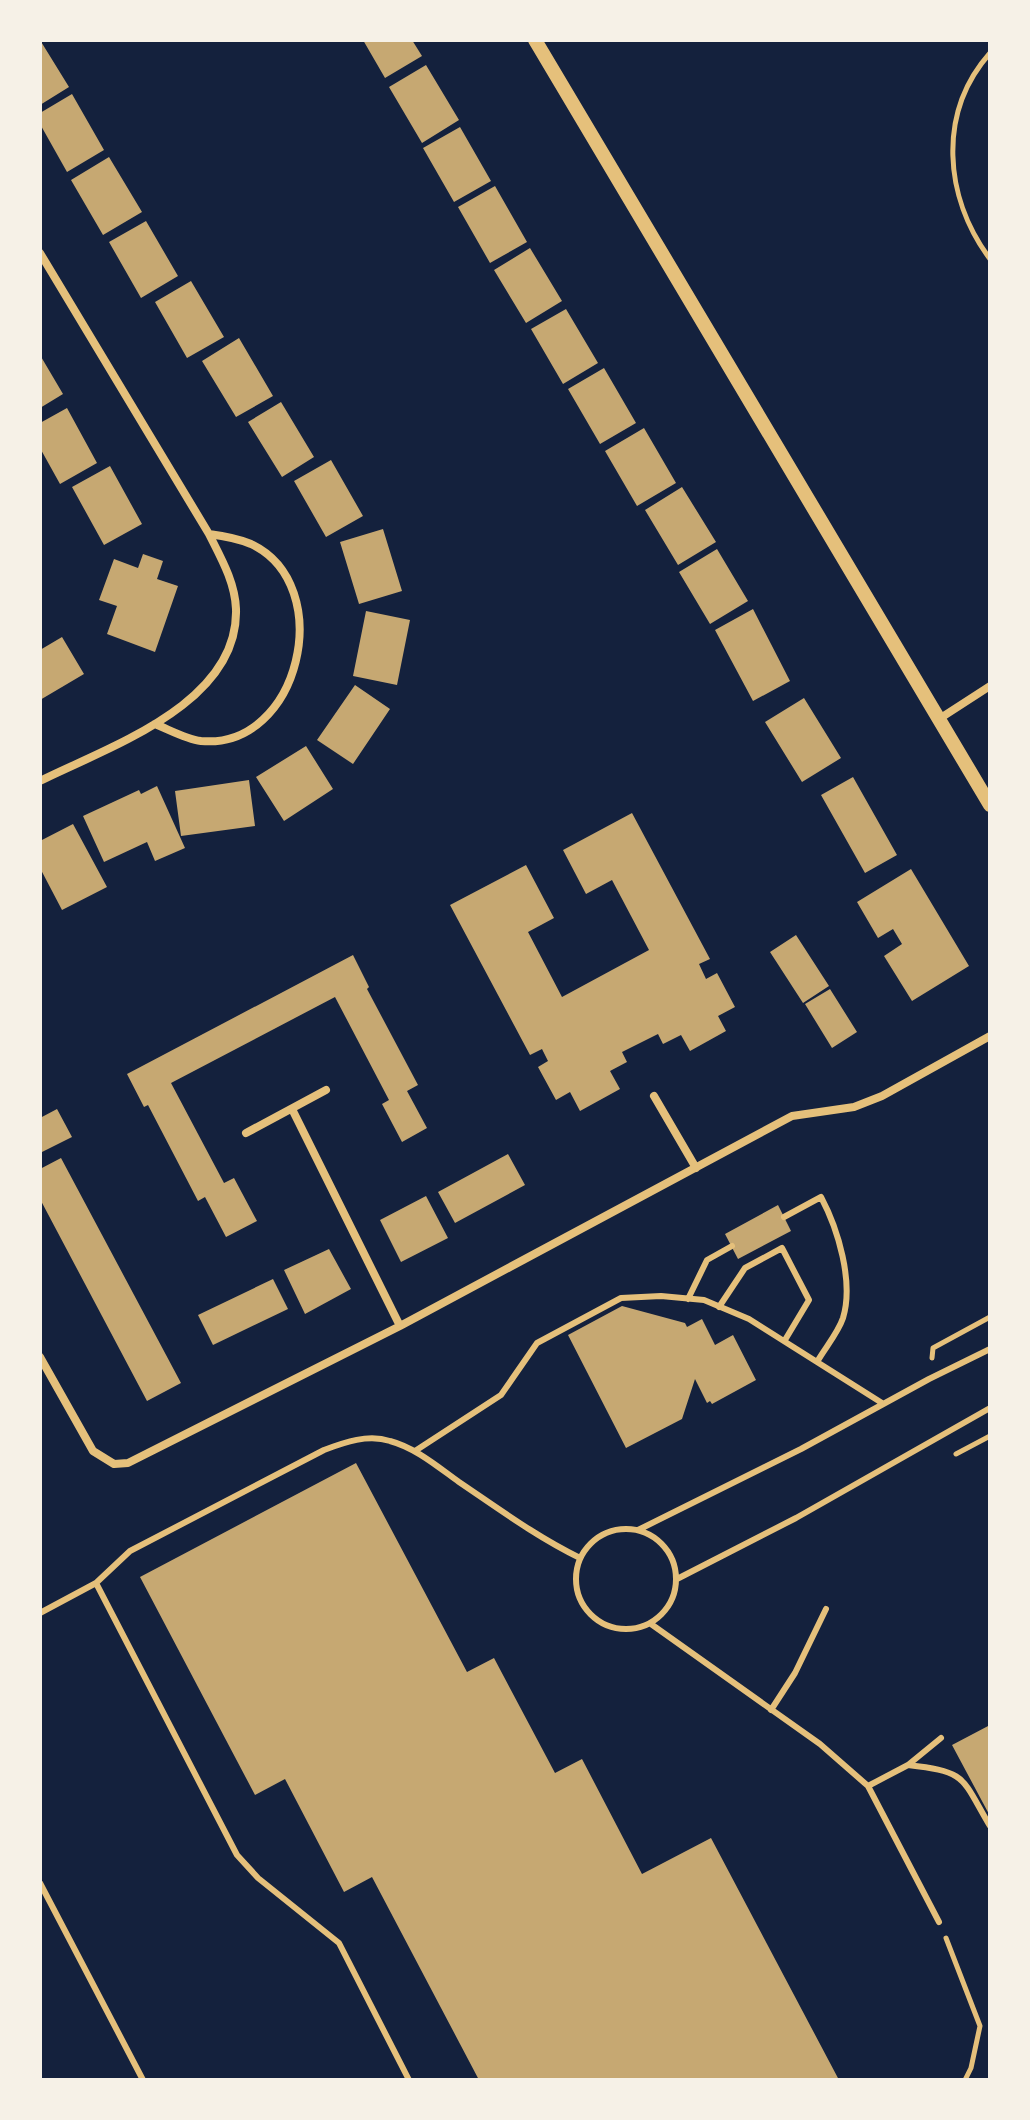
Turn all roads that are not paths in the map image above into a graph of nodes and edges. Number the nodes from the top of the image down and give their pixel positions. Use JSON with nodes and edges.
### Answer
{"nodes":[{"id":1,"x":535,"y":40,"type":"edge"},
{"id":2,"x":40,"y":253,"type":"edge"},
{"id":3,"x":209,"y":534,"type":"junction"},
{"id":4,"x":990,"y":686,"type":"edge"},
{"id":5,"x":939,"y":719,"type":"junction"},
{"id":6,"x":155,"y":724,"type":"junction"},
{"id":7,"x":40,"y":781,"type":"edge"},
{"id":8,"x":990,"y":805,"type":"edge"},
{"id":9,"x":990,"y":1036,"type":"edge"},
{"id":10,"x":326,"y":1090,"type":"dead end"},
{"id":11,"x":654,"y":1096,"type":"dead end"},
{"id":12,"x":292,"y":1109,"type":"junction"},
{"id":13,"x":246,"y":1133,"type":"dead end"},
{"id":14,"x":696,"y":1168,"type":"junction"},
{"id":15,"x":784,"y":1217,"type":"dead end"},
{"id":16,"x":732,"y":1246,"type":"dead end"},
{"id":17,"x":688,"y":1299,"type":"junction"},
{"id":18,"x":719,"y":1307,"type":"junction"},
{"id":19,"x":400,"y":1326,"type":"junction"},
{"id":20,"x":785,"y":1340,"type":"junction"},
{"id":21,"x":990,"y":1349,"type":"edge"},
{"id":22,"x":40,"y":1357,"type":"edge"},
{"id":23,"x":817,"y":1362,"type":"junction"},
{"id":24,"x":882,"y":1403,"type":"junction"},
{"id":25,"x":990,"y":1408,"type":"edge"},
{"id":26,"x":415,"y":1451,"type":"junction"},
{"id":27,"x":638,"y":1530,"type":"junction"},
{"id":28,"x":580,"y":1558,"type":"junction"},
{"id":29,"x":677,"y":1579,"type":"junction"},
{"id":30,"x":96,"y":1583,"type":"junction"},
{"id":31,"x":826,"y":1609,"type":"dead end"},
{"id":32,"x":40,"y":1613,"type":"edge"},
{"id":33,"x":651,"y":1624,"type":"junction"},
{"id":34,"x":771,"y":1710,"type":"junction"},
{"id":35,"x":941,"y":1738,"type":"dead end"},
{"id":36,"x":908,"y":1765,"type":"junction"},
{"id":37,"x":868,"y":1786,"type":"junction"},
{"id":38,"x":990,"y":1826,"type":"edge"},
{"id":39,"x":40,"y":1883,"type":"edge"},
{"id":40,"x":939,"y":1922,"type":"road end"},
{"id":41,"x":143,"y":2080,"type":"edge"},
{"id":42,"x":409,"y":2080,"type":"edge"}],
"edges":[{"from":1,"to":5,"type":"street"},
{"from":2,"to":3,"type":"street"},
{"from":3,"to":6,"type":"street"},
{"from":3,"to":6,"type":"street"},
{"from":4,"to":5,"type":"street"},
{"from":5,"to":8,"type":"street"},
{"from":6,"to":7,"type":"street"},
{"from":9,"to":14,"type":"street"},
{"from":10,"to":12,"type":"street"},
{"from":11,"to":14,"type":"street"},
{"from":12,"to":13,"type":"street"},
{"from":12,"to":19,"type":"street"},
{"from":14,"to":19,"type":"street"},
{"from":15,"to":23,"type":"lane"},
{"from":16,"to":17,"type":"lane"},
{"from":17,"to":18,"type":"lane"},
{"from":17,"to":26,"type":"lane"},
{"from":18,"to":20,"type":"lane"},
{"from":18,"to":20,"type":"lane"},
{"from":19,"to":22,"type":"street"},
{"from":20,"to":23,"type":"lane"},
{"from":21,"to":24,"type":"lane"},
{"from":23,"to":24,"type":"lane"},
{"from":24,"to":27,"type":"lane"},
{"from":25,"to":29,"type":"lane"},
{"from":26,"to":28,"type":"lane"},
{"from":26,"to":30,"type":"lane"},
{"from":27,"to":28,"type":"lane"},
{"from":27,"to":29,"type":"lane"},
{"from":28,"to":33,"type":"lane"},
{"from":29,"to":33,"type":"lane"},
{"from":30,"to":32,"type":"lane"},
{"from":30,"to":42,"type":"lane"},
{"from":31,"to":34,"type":"lane"},
{"from":33,"to":34,"type":"lane"},
{"from":34,"to":37,"type":"lane"},
{"from":35,"to":36,"type":"lane"},
{"from":36,"to":37,"type":"lane"},
{"from":36,"to":38,"type":"lane"},
{"from":37,"to":40,"type":"lane"},
{"from":39,"to":41,"type":"lane"}]}
